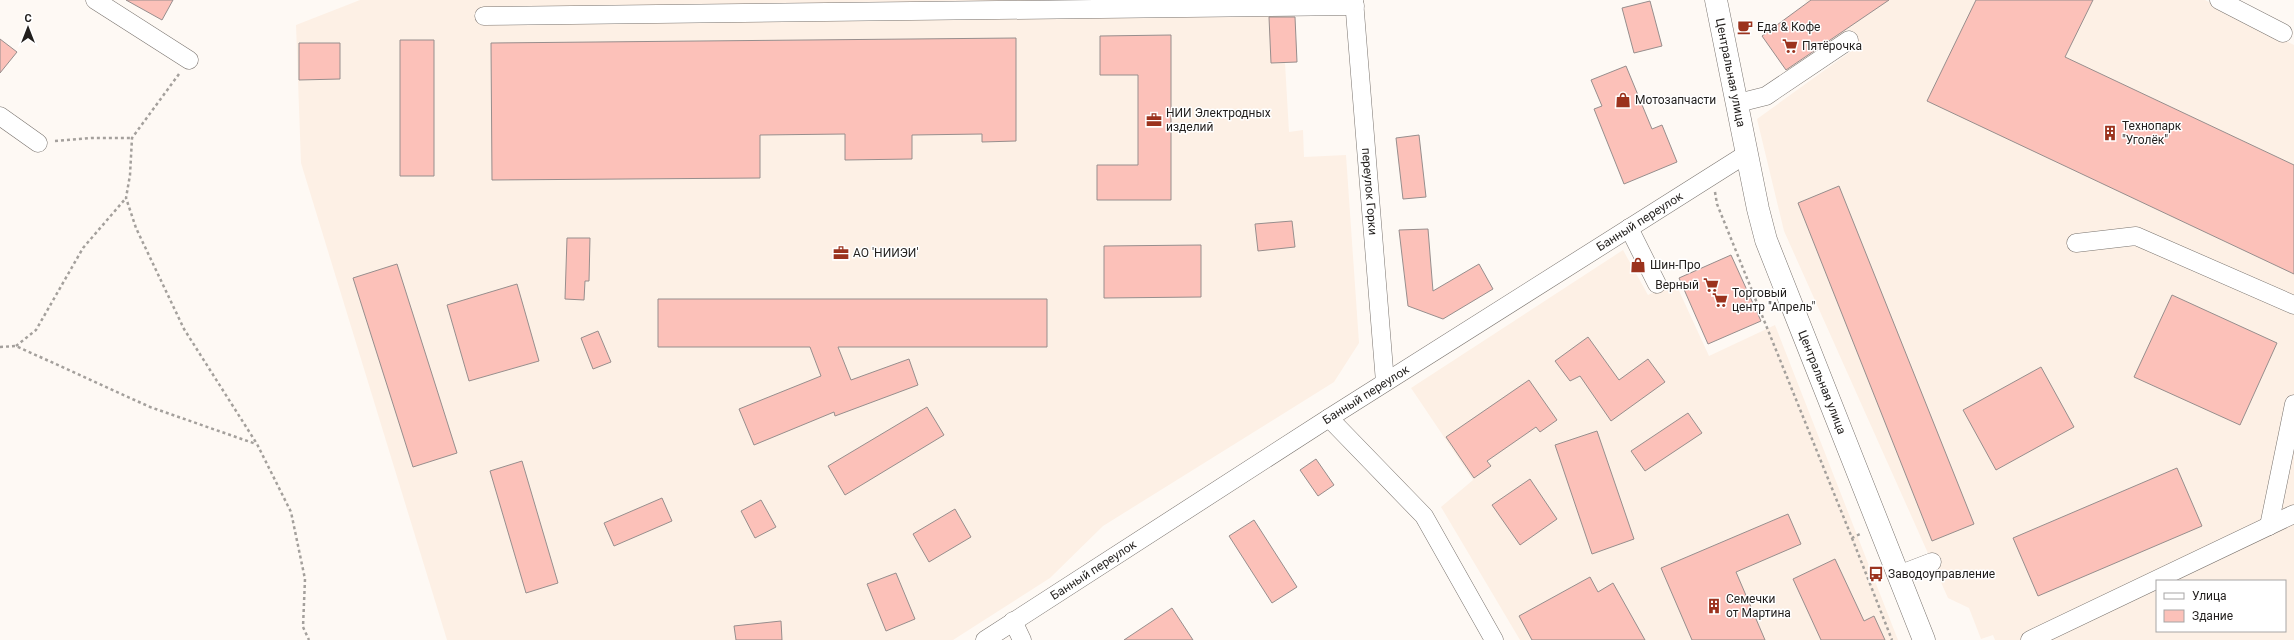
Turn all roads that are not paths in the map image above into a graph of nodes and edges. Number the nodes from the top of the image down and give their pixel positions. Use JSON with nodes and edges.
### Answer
{"nodes":[{"id":1,"x":94,"y":0,"type":"edge"},
{"id":2,"x":1716,"y":0,"type":"edge"},
{"id":3,"x":2220,"y":0,"type":"edge"},
{"id":4,"x":1354,"y":3,"type":"edge"},
{"id":5,"x":768,"y":7,"type":"edge"},
{"id":6,"x":484,"y":16,"type":"dead end"},
{"id":7,"x":2283,"y":32,"type":"dead end"},
{"id":8,"x":1850,"y":40,"type":"dead end"},
{"id":9,"x":189,"y":60,"type":"road end"},
{"id":10,"x":1738,"y":103,"type":"junction"},
{"id":11,"x":0,"y":116,"type":"edge"},
{"id":12,"x":38,"y":143,"type":"road end"},
{"id":13,"x":1748,"y":153,"type":"junction"},
{"id":14,"x":1629,"y":228,"type":"junction"},
{"id":15,"x":2076,"y":243,"type":"dead end"},
{"id":16,"x":1657,"y":284,"type":"dead end"},
{"id":17,"x":2294,"y":305,"type":"edge"},
{"id":18,"x":1385,"y":382,"type":"junction"},
{"id":19,"x":2294,"y":404,"type":"edge"},
{"id":20,"x":1329,"y":418,"type":"junction"},
{"id":21,"x":2294,"y":514,"type":"edge"},
{"id":22,"x":2269,"y":526,"type":"junction"},
{"id":23,"x":1932,"y":562,"type":"dead end"},
{"id":24,"x":1898,"y":575,"type":"junction"},
{"id":25,"x":1013,"y":620,"type":"junction"},
{"id":26,"x":985,"y":640,"type":"edge"},
{"id":27,"x":1022,"y":640,"type":"edge"},
{"id":28,"x":1494,"y":640,"type":"edge"},
{"id":29,"x":1924,"y":640,"type":"edge"},
{"id":30,"x":2030,"y":640,"type":"edge"}],
"edges":[{"from":1,"to":9,"type":"street"},
{"from":2,"to":10,"type":"main road","name":"Центральная улица"},
{"from":3,"to":7,"type":"street"},
{"from":4,"to":5,"type":"street"},
{"from":4,"to":18,"type":"street","name":"переулок Горки"},
{"from":5,"to":6,"type":"street"},
{"from":8,"to":10,"type":"street"},
{"from":10,"to":13,"type":"main road","name":"Центральная улица"},
{"from":11,"to":12,"type":"street"},
{"from":13,"to":14,"type":"street","name":"Банный переулок"},
{"from":13,"to":24,"type":"main road","name":"Центральная улица"},
{"from":14,"to":16,"type":"street"},
{"from":14,"to":18,"type":"street","name":"Банный переулок"},
{"from":15,"to":17,"type":"street"},
{"from":18,"to":20,"type":"street","name":"Банный переулок"},
{"from":19,"to":22,"type":"street"},
{"from":20,"to":25,"type":"street","name":"Банный переулок"},
{"from":20,"to":28,"type":"street"},
{"from":21,"to":22,"type":"street"},
{"from":22,"to":30,"type":"street"},
{"from":23,"to":24,"type":"street"},
{"from":24,"to":29,"type":"main road","name":"Центральная улица"},
{"from":25,"to":26,"type":"street","name":"Банный переулок"},
{"from":25,"to":27,"type":"street"}]}
